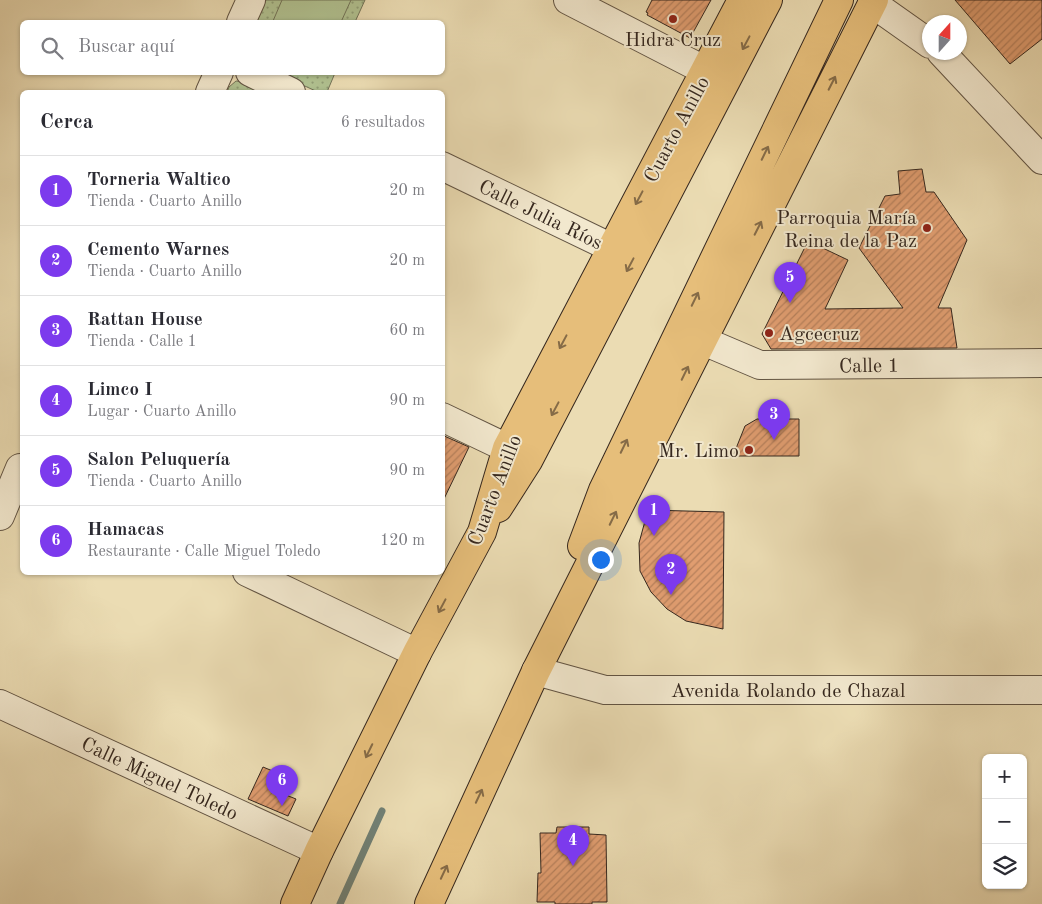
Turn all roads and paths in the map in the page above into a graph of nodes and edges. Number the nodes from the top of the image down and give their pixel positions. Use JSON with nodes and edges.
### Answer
{"nodes":[{"id":1,"x":251,"y":0,"type":"edge"},
{"id":2,"x":568,"y":0,"type":"edge"},
{"id":3,"x":742,"y":0,"type":"edge"},
{"id":4,"x":768,"y":0,"type":"edge"},
{"id":5,"x":839,"y":0,"type":"edge"},
{"id":6,"x":873,"y":1,"type":"edge"},
{"id":7,"x":242,"y":20,"type":"edge"},
{"id":8,"x":922,"y":38,"type":"edge"},
{"id":9,"x":948,"y":60,"type":"edge"},
{"id":10,"x":706,"y":71,"type":"junction"},
{"id":11,"x":218,"y":75,"type":"edge"},
{"id":12,"x":256,"y":75,"type":"edge"},
{"id":13,"x":211,"y":90,"type":"edge"},
{"id":14,"x":287,"y":90,"type":"edge"},
{"id":15,"x":1042,"y":160,"type":"edge"},
{"id":16,"x":445,"y":167,"type":"edge"},
{"id":17,"x":612,"y":248,"type":"junction"},
{"id":18,"x":702,"y":340,"type":"junction"},
{"id":19,"x":1042,"y":363,"type":"edge"},
{"id":20,"x":445,"y":419,"type":"edge"},
{"id":21,"x":506,"y":448,"type":"junction"},
{"id":22,"x":14,"y":465,"type":"edge"},
{"id":23,"x":0,"y":516,"type":"edge"},
{"id":24,"x":482,"y":532,"type":"junction"},
{"id":25,"x":253,"y":575,"type":"edge"},
{"id":26,"x":417,"y":653,"type":"junction"},
{"id":27,"x":536,"y":671,"type":"junction"},
{"id":28,"x":1042,"y":690,"type":"edge"},
{"id":29,"x":0,"y":704,"type":"edge"},
{"id":30,"x":319,"y":851,"type":"junction"},
{"id":31,"x":295,"y":904,"type":"edge"},
{"id":32,"x":430,"y":904,"type":"edge"}],
"edges":[{"from":1,"to":7,"type":"street"},
{"from":2,"to":10,"type":"street"},
{"from":3,"to":10,"type":"highway","name":"Cuarto Anillo"},
{"from":4,"to":24,"type":"highway","one_way":true},
{"from":27,"to":5,"type":"highway","one_way":true},
{"from":6,"to":8,"type":"street"},
{"from":18,"to":6,"type":"highway","one_way":true},
{"from":9,"to":15,"type":"street"},
{"from":10,"to":17,"type":"highway","name":"Cuarto Anillo","one_way":true},
{"from":11,"to":13,"type":"street"},
{"from":12,"to":14,"type":"street"},
{"from":16,"to":17,"type":"street","name":"Calle Julia Ríos"},
{"from":17,"to":21,"type":"highway","name":"Cuarto Anillo","one_way":true},
{"from":18,"to":19,"type":"street","name":"Calle 1"},
{"from":27,"to":18,"type":"highway","one_way":true},
{"from":20,"to":21,"type":"street"},
{"from":21,"to":24,"type":"highway","name":"Cuarto Anillo"},
{"from":22,"to":23,"type":"street"},
{"from":24,"to":26,"type":"highway","name":"Cuarto Anillo","one_way":true},
{"from":25,"to":26,"type":"street"},
{"from":26,"to":30,"type":"highway","name":"Cuarto Anillo","one_way":true},
{"from":27,"to":28,"type":"street","name":"Avenida Rolando de Chazal"},
{"from":32,"to":27,"type":"highway","one_way":true},
{"from":29,"to":30,"type":"street","name":"Calle Miguel Toledo"},
{"from":30,"to":31,"type":"highway","name":"Cuarto Anillo"}]}
